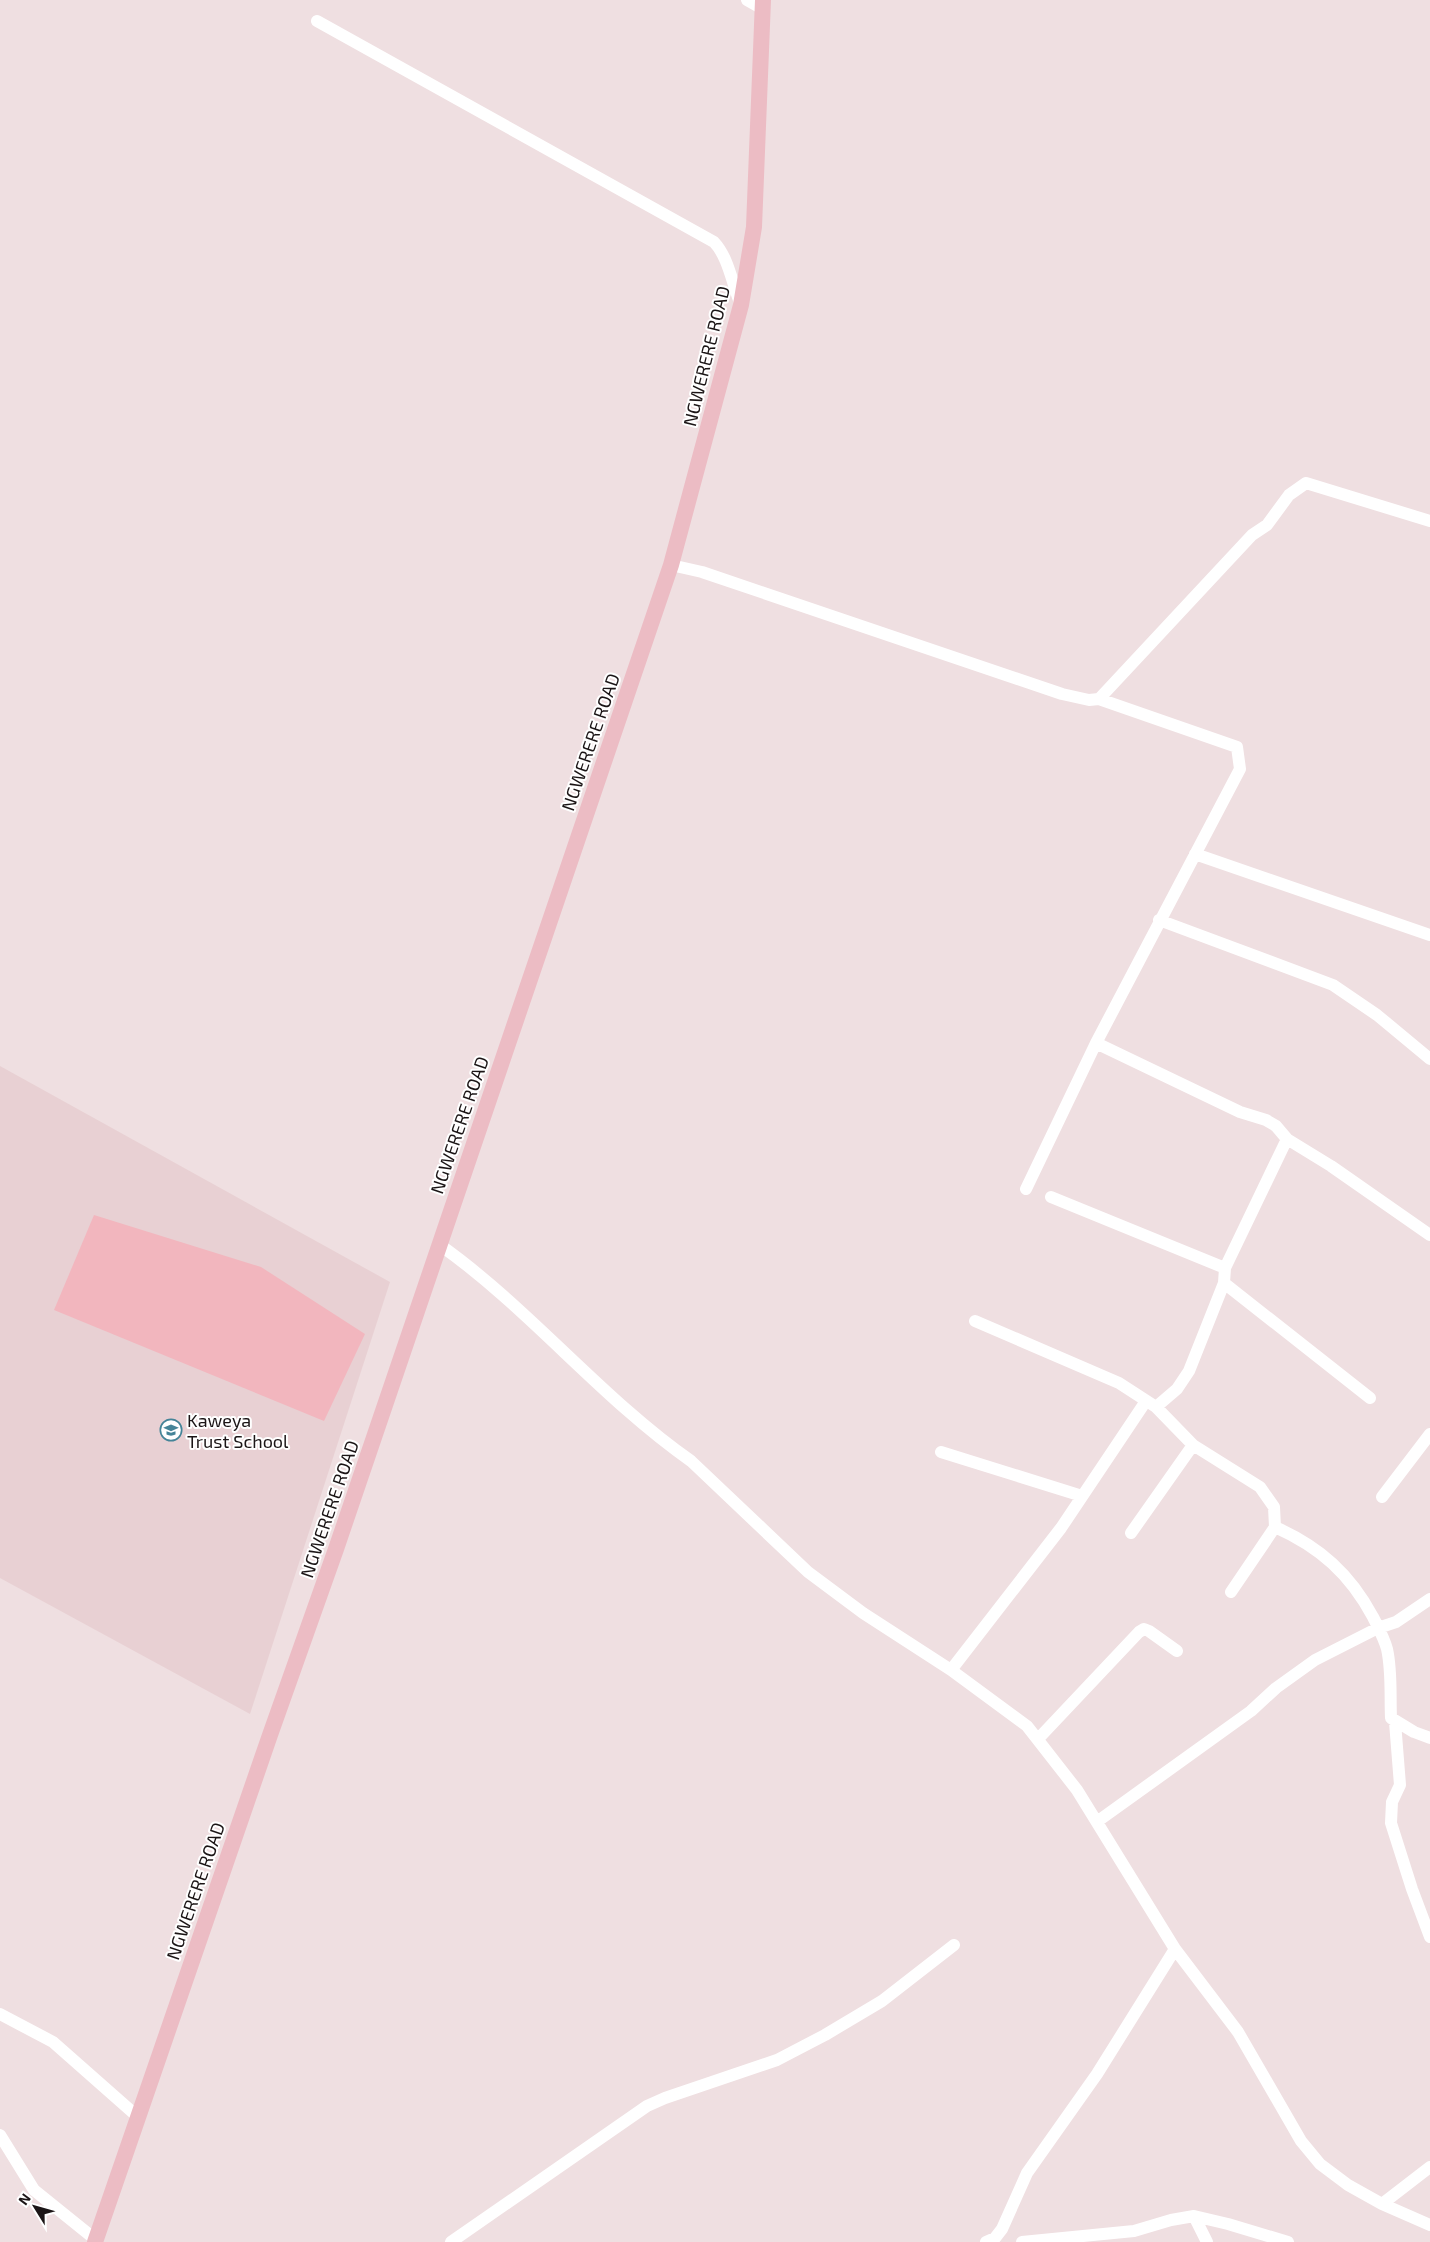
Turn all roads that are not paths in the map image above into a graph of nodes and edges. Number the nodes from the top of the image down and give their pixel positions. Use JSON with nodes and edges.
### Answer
{"nodes":[{"id":1,"x":747,"y":0,"type":"edge"},
{"id":2,"x":763,"y":4,"type":"edge"},
{"id":3,"x":316,"y":21,"type":"dead end"},
{"id":4,"x":741,"y":305,"type":"junction"},
{"id":5,"x":1430,"y":521,"type":"edge"},
{"id":6,"x":671,"y":564,"type":"junction"},
{"id":7,"x":1098,"y":699,"type":"junction"},
{"id":8,"x":1195,"y":854,"type":"junction"},
{"id":9,"x":1160,"y":920,"type":"junction"},
{"id":10,"x":1430,"y":935,"type":"edge"},
{"id":11,"x":1096,"y":1043,"type":"junction"},
{"id":12,"x":1430,"y":1058,"type":"edge"},
{"id":13,"x":1287,"y":1139,"type":"junction"},
{"id":14,"x":1026,"y":1189,"type":"dead end"},
{"id":15,"x":1051,"y":1197,"type":"dead end"},
{"id":16,"x":1430,"y":1235,"type":"edge"},
{"id":17,"x":440,"y":1245,"type":"junction"},
{"id":18,"x":1225,"y":1268,"type":"junction"},
{"id":19,"x":1224,"y":1283,"type":"junction"},
{"id":20,"x":975,"y":1321,"type":"dead end"},
{"id":21,"x":1370,"y":1398,"type":"dead end"},
{"id":22,"x":1151,"y":1404,"type":"junction"},
{"id":23,"x":1430,"y":1434,"type":"edge"},
{"id":24,"x":1193,"y":1445,"type":"junction"},
{"id":25,"x":941,"y":1452,"type":"dead end"},
{"id":26,"x":1082,"y":1496,"type":"junction"},
{"id":27,"x":1382,"y":1497,"type":"dead end"},
{"id":28,"x":1276,"y":1527,"type":"junction"},
{"id":29,"x":1131,"y":1533,"type":"dead end"},
{"id":30,"x":1231,"y":1592,"type":"dead end"},
{"id":31,"x":1430,"y":1598,"type":"edge"},
{"id":32,"x":1378,"y":1628,"type":"junction"},
{"id":33,"x":1177,"y":1651,"type":"dead end"},
{"id":34,"x":951,"y":1670,"type":"junction"},
{"id":35,"x":1395,"y":1722,"type":"junction"},
{"id":36,"x":1430,"y":1738,"type":"edge"},
{"id":37,"x":1038,"y":1739,"type":"junction"},
{"id":38,"x":1098,"y":1821,"type":"junction"},
{"id":39,"x":1430,"y":1937,"type":"edge"},
{"id":40,"x":954,"y":1945,"type":"dead end"},
{"id":41,"x":1175,"y":1949,"type":"junction"},
{"id":42,"x":0,"y":2014,"type":"edge"},
{"id":43,"x":138,"y":2117,"type":"junction"},
{"id":44,"x":0,"y":2134,"type":"edge"},
{"id":45,"x":1430,"y":2167,"type":"edge"},
{"id":46,"x":1382,"y":2204,"type":"junction"},
{"id":47,"x":1194,"y":2216,"type":"junction"},
{"id":48,"x":1430,"y":2225,"type":"edge"},
{"id":49,"x":96,"y":2241,"type":"edge"},
{"id":50,"x":995,"y":2241,"type":"edge"},
{"id":51,"x":451,"y":2242,"type":"edge"},
{"id":52,"x":1022,"y":2242,"type":"edge"},
{"id":53,"x":1207,"y":2242,"type":"edge"},
{"id":54,"x":1288,"y":2242,"type":"edge"}],
"edges":[{"from":1,"to":2,"type":"street"},
{"from":2,"to":4,"type":"main road","name":"NGWERERE ROAD"},
{"from":3,"to":4,"type":"street"},
{"from":4,"to":6,"type":"main road","name":"NGWERERE ROAD"},
{"from":5,"to":7,"type":"street"},
{"from":6,"to":7,"type":"street"},
{"from":6,"to":17,"type":"main road","name":"NGWERERE ROAD"},
{"from":7,"to":8,"type":"street"},
{"from":8,"to":9,"type":"street"},
{"from":8,"to":10,"type":"street"},
{"from":9,"to":11,"type":"street"},
{"from":9,"to":12,"type":"street"},
{"from":11,"to":13,"type":"street"},
{"from":11,"to":14,"type":"street"},
{"from":13,"to":16,"type":"street"},
{"from":13,"to":18,"type":"street"},
{"from":15,"to":18,"type":"street"},
{"from":17,"to":34,"type":"street"},
{"from":17,"to":43,"type":"main road","name":"NGWERERE ROAD"},
{"from":18,"to":19,"type":"street"},
{"from":19,"to":21,"type":"street"},
{"from":19,"to":22,"type":"street"},
{"from":20,"to":22,"type":"street"},
{"from":22,"to":24,"type":"street"},
{"from":22,"to":26,"type":"street"},
{"from":23,"to":27,"type":"street"},
{"from":24,"to":28,"type":"street"},
{"from":24,"to":29,"type":"street"},
{"from":25,"to":26,"type":"street"},
{"from":26,"to":34,"type":"street"},
{"from":28,"to":30,"type":"street"},
{"from":28,"to":32,"type":"street"},
{"from":31,"to":32,"type":"street"},
{"from":32,"to":35,"type":"street"},
{"from":32,"to":38,"type":"street"},
{"from":33,"to":37,"type":"street"},
{"from":34,"to":37,"type":"street"},
{"from":35,"to":36,"type":"street"},
{"from":35,"to":39,"type":"street"},
{"from":37,"to":38,"type":"street"},
{"from":38,"to":41,"type":"street"},
{"from":40,"to":51,"type":"street"},
{"from":41,"to":46,"type":"street"},
{"from":41,"to":50,"type":"street"},
{"from":42,"to":43,"type":"street"},
{"from":43,"to":49,"type":"main road","name":"NGWERERE ROAD"},
{"from":44,"to":49,"type":"street"},
{"from":45,"to":46,"type":"street"},
{"from":46,"to":48,"type":"street"},
{"from":47,"to":52,"type":"street"},
{"from":47,"to":53,"type":"street"},
{"from":47,"to":54,"type":"street"}]}
